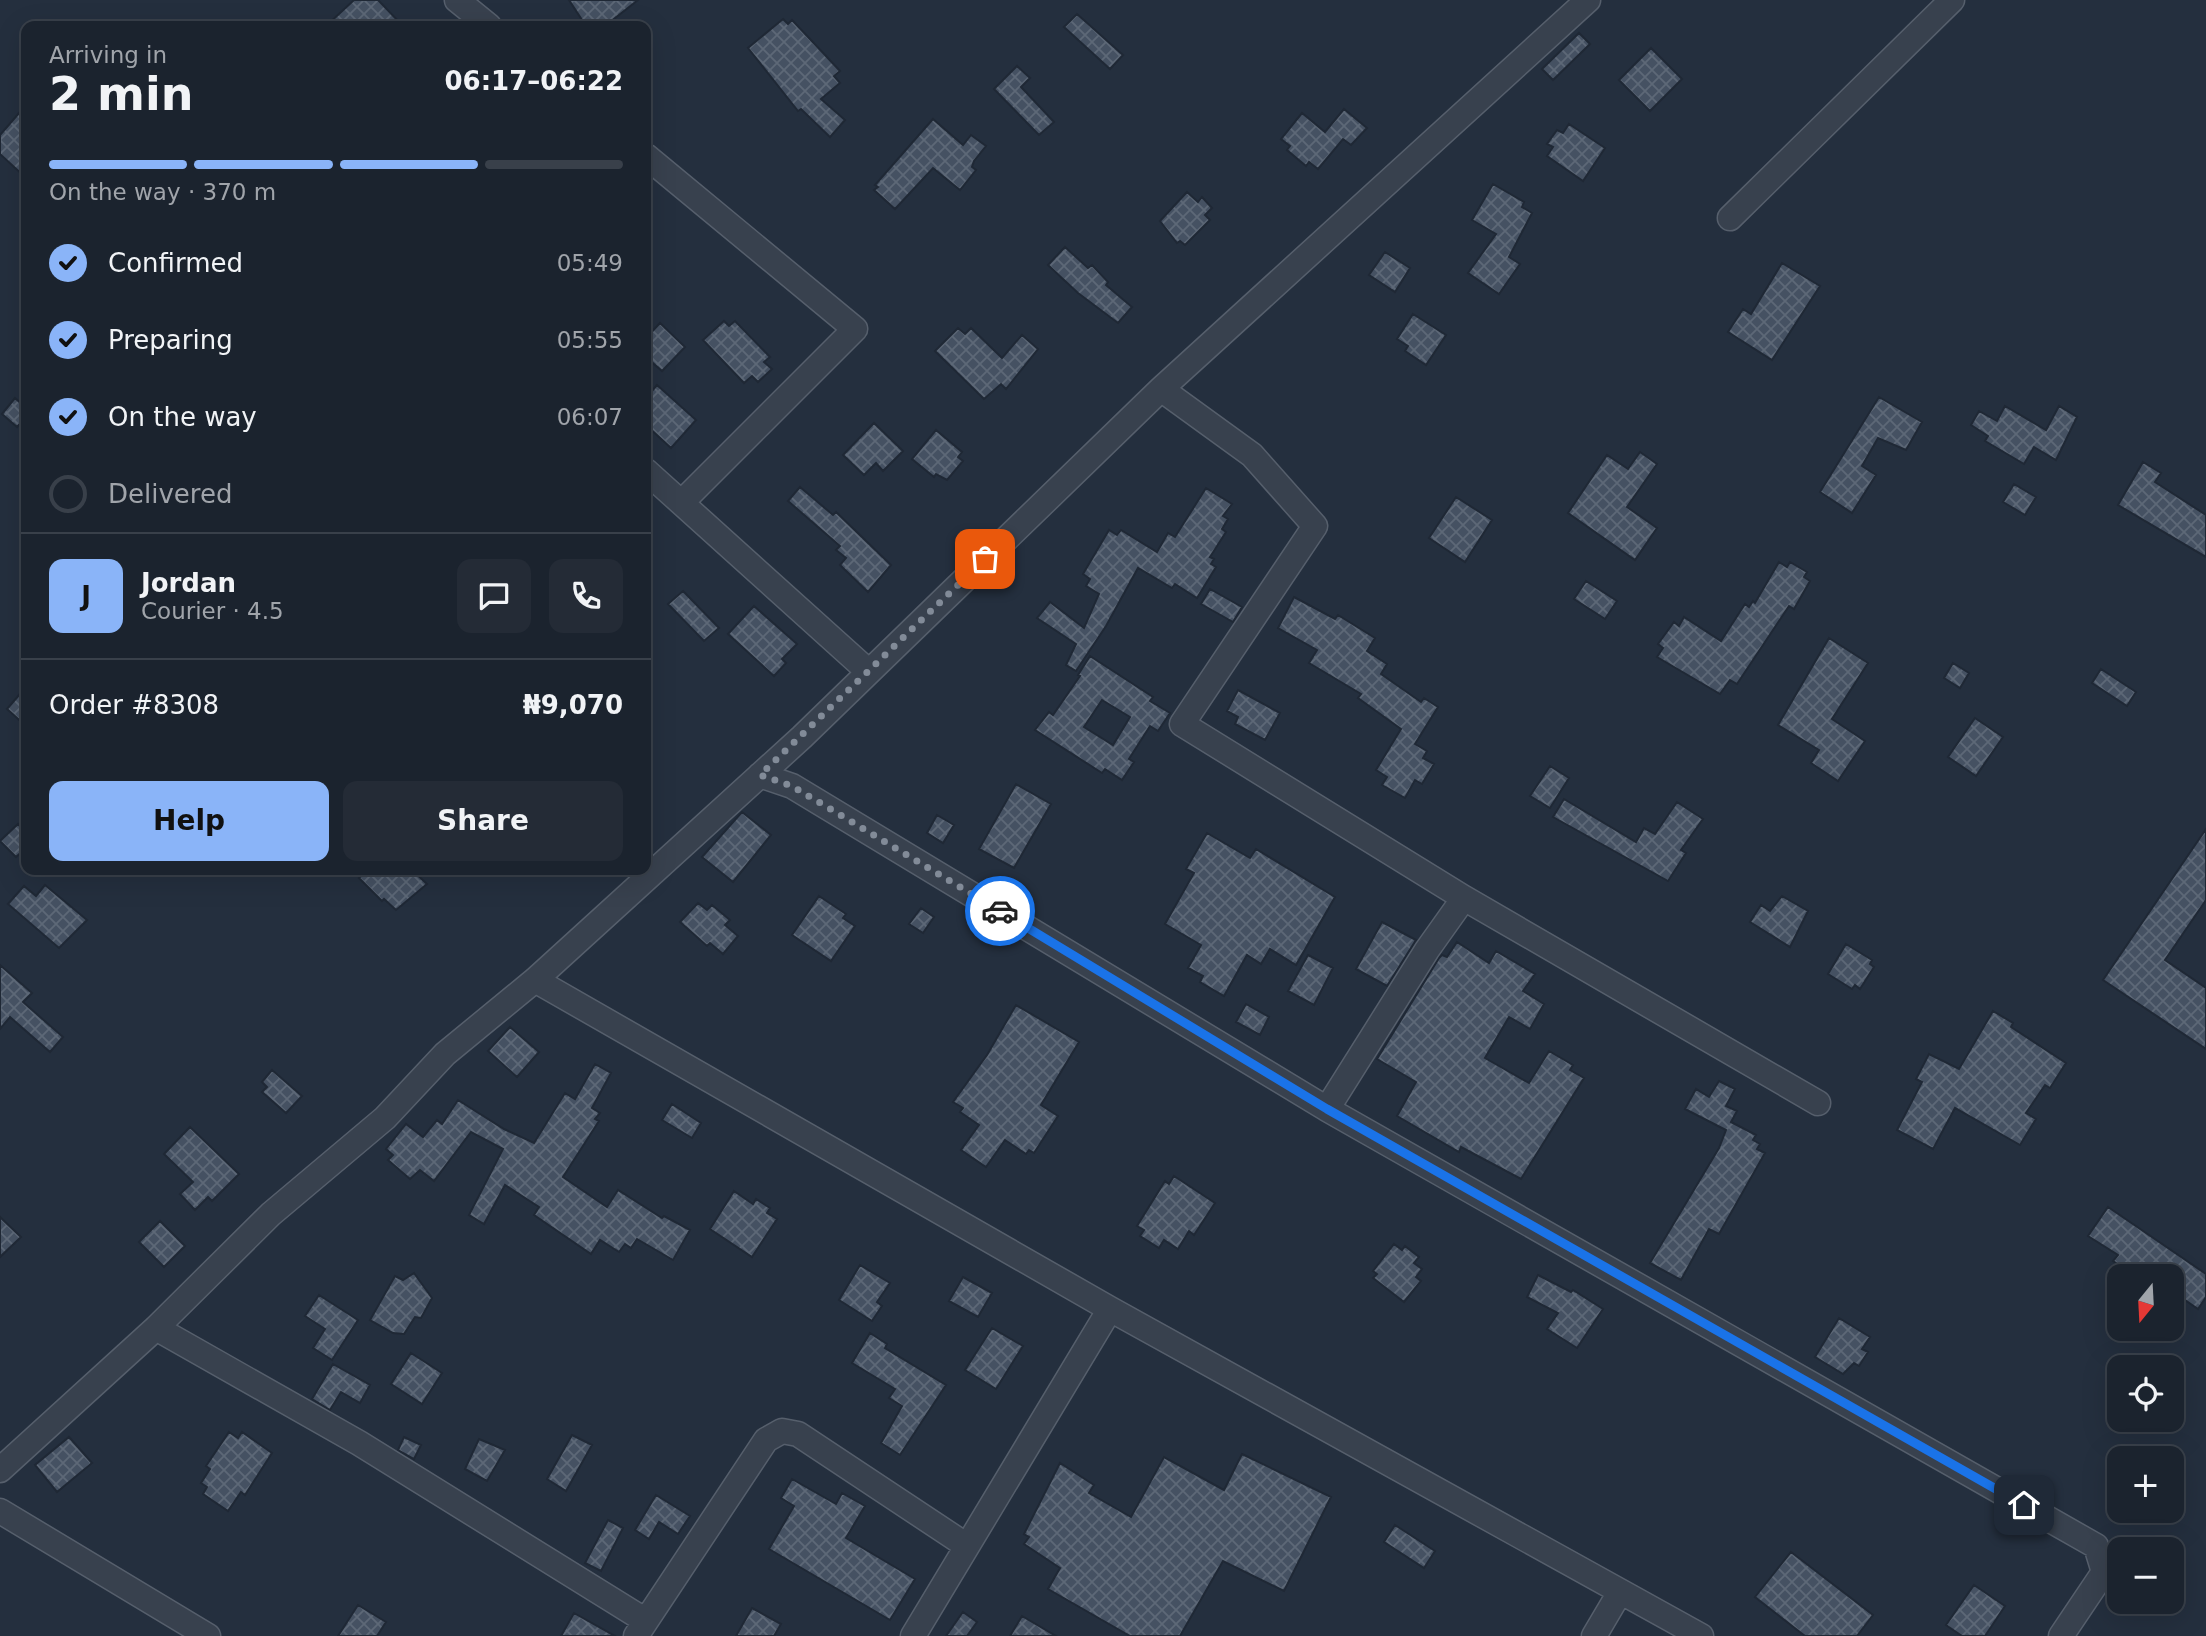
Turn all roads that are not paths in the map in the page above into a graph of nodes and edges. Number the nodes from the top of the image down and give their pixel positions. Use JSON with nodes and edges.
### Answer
{"nodes":[{"id":1,"x":457,"y":0,"type":"edge"},
{"id":2,"x":1588,"y":0,"type":"edge"},
{"id":3,"x":1952,"y":0,"type":"edge"},
{"id":4,"x":483,"y":21,"type":"edge"},
{"id":5,"x":651,"y":160,"type":"edge"},
{"id":6,"x":1730,"y":218,"type":"dead end"},
{"id":7,"x":1161,"y":389,"type":"junction"},
{"id":8,"x":651,"y":475,"type":"edge"},
{"id":9,"x":682,"y":502,"type":"junction"},
{"id":10,"x":869,"y":672,"type":"junction"},
{"id":11,"x":760,"y":775,"type":"junction"},
{"id":12,"x":651,"y":874,"type":"edge"},
{"id":13,"x":650,"y":875,"type":"edge"},
{"id":14,"x":1464,"y":898,"type":"junction"},
{"id":15,"x":535,"y":980,"type":"junction"},
{"id":16,"x":1818,"y":1103,"type":"dead end"},
{"id":17,"x":1327,"y":1109,"type":"junction"},
{"id":18,"x":1110,"y":1309,"type":"junction"},
{"id":19,"x":156,"y":1328,"type":"junction"},
{"id":20,"x":0,"y":1470,"type":"edge"},
{"id":21,"x":0,"y":1511,"type":"edge"},
{"id":22,"x":967,"y":1546,"type":"junction"},
{"id":23,"x":1620,"y":1592,"type":"junction"},
{"id":24,"x":641,"y":1629,"type":"edge"},
{"id":25,"x":208,"y":1636,"type":"edge"},
{"id":26,"x":913,"y":1636,"type":"edge"},
{"id":27,"x":1594,"y":1636,"type":"edge"},
{"id":28,"x":1701,"y":1636,"type":"edge"},
{"id":29,"x":2061,"y":1636,"type":"edge"}],
"edges":[{"from":1,"to":4,"type":"street"},
{"from":2,"to":7,"type":"street"},
{"from":3,"to":6,"type":"street"},
{"from":5,"to":9,"type":"street"},
{"from":7,"to":10,"type":"street"},
{"from":7,"to":14,"type":"street"},
{"from":8,"to":9,"type":"street"},
{"from":9,"to":10,"type":"street"},
{"from":10,"to":11,"type":"street"},
{"from":11,"to":12,"type":"street"},
{"from":11,"to":17,"type":"street"},
{"from":13,"to":15,"type":"street"},
{"from":14,"to":16,"type":"street"},
{"from":14,"to":17,"type":"street"},
{"from":15,"to":18,"type":"street"},
{"from":15,"to":19,"type":"street"},
{"from":17,"to":29,"type":"street"},
{"from":18,"to":22,"type":"street"},
{"from":18,"to":23,"type":"street"},
{"from":19,"to":20,"type":"street"},
{"from":19,"to":24,"type":"street"},
{"from":21,"to":25,"type":"street"},
{"from":22,"to":24,"type":"street"},
{"from":22,"to":26,"type":"street"},
{"from":23,"to":27,"type":"street"},
{"from":23,"to":28,"type":"street"}]}
